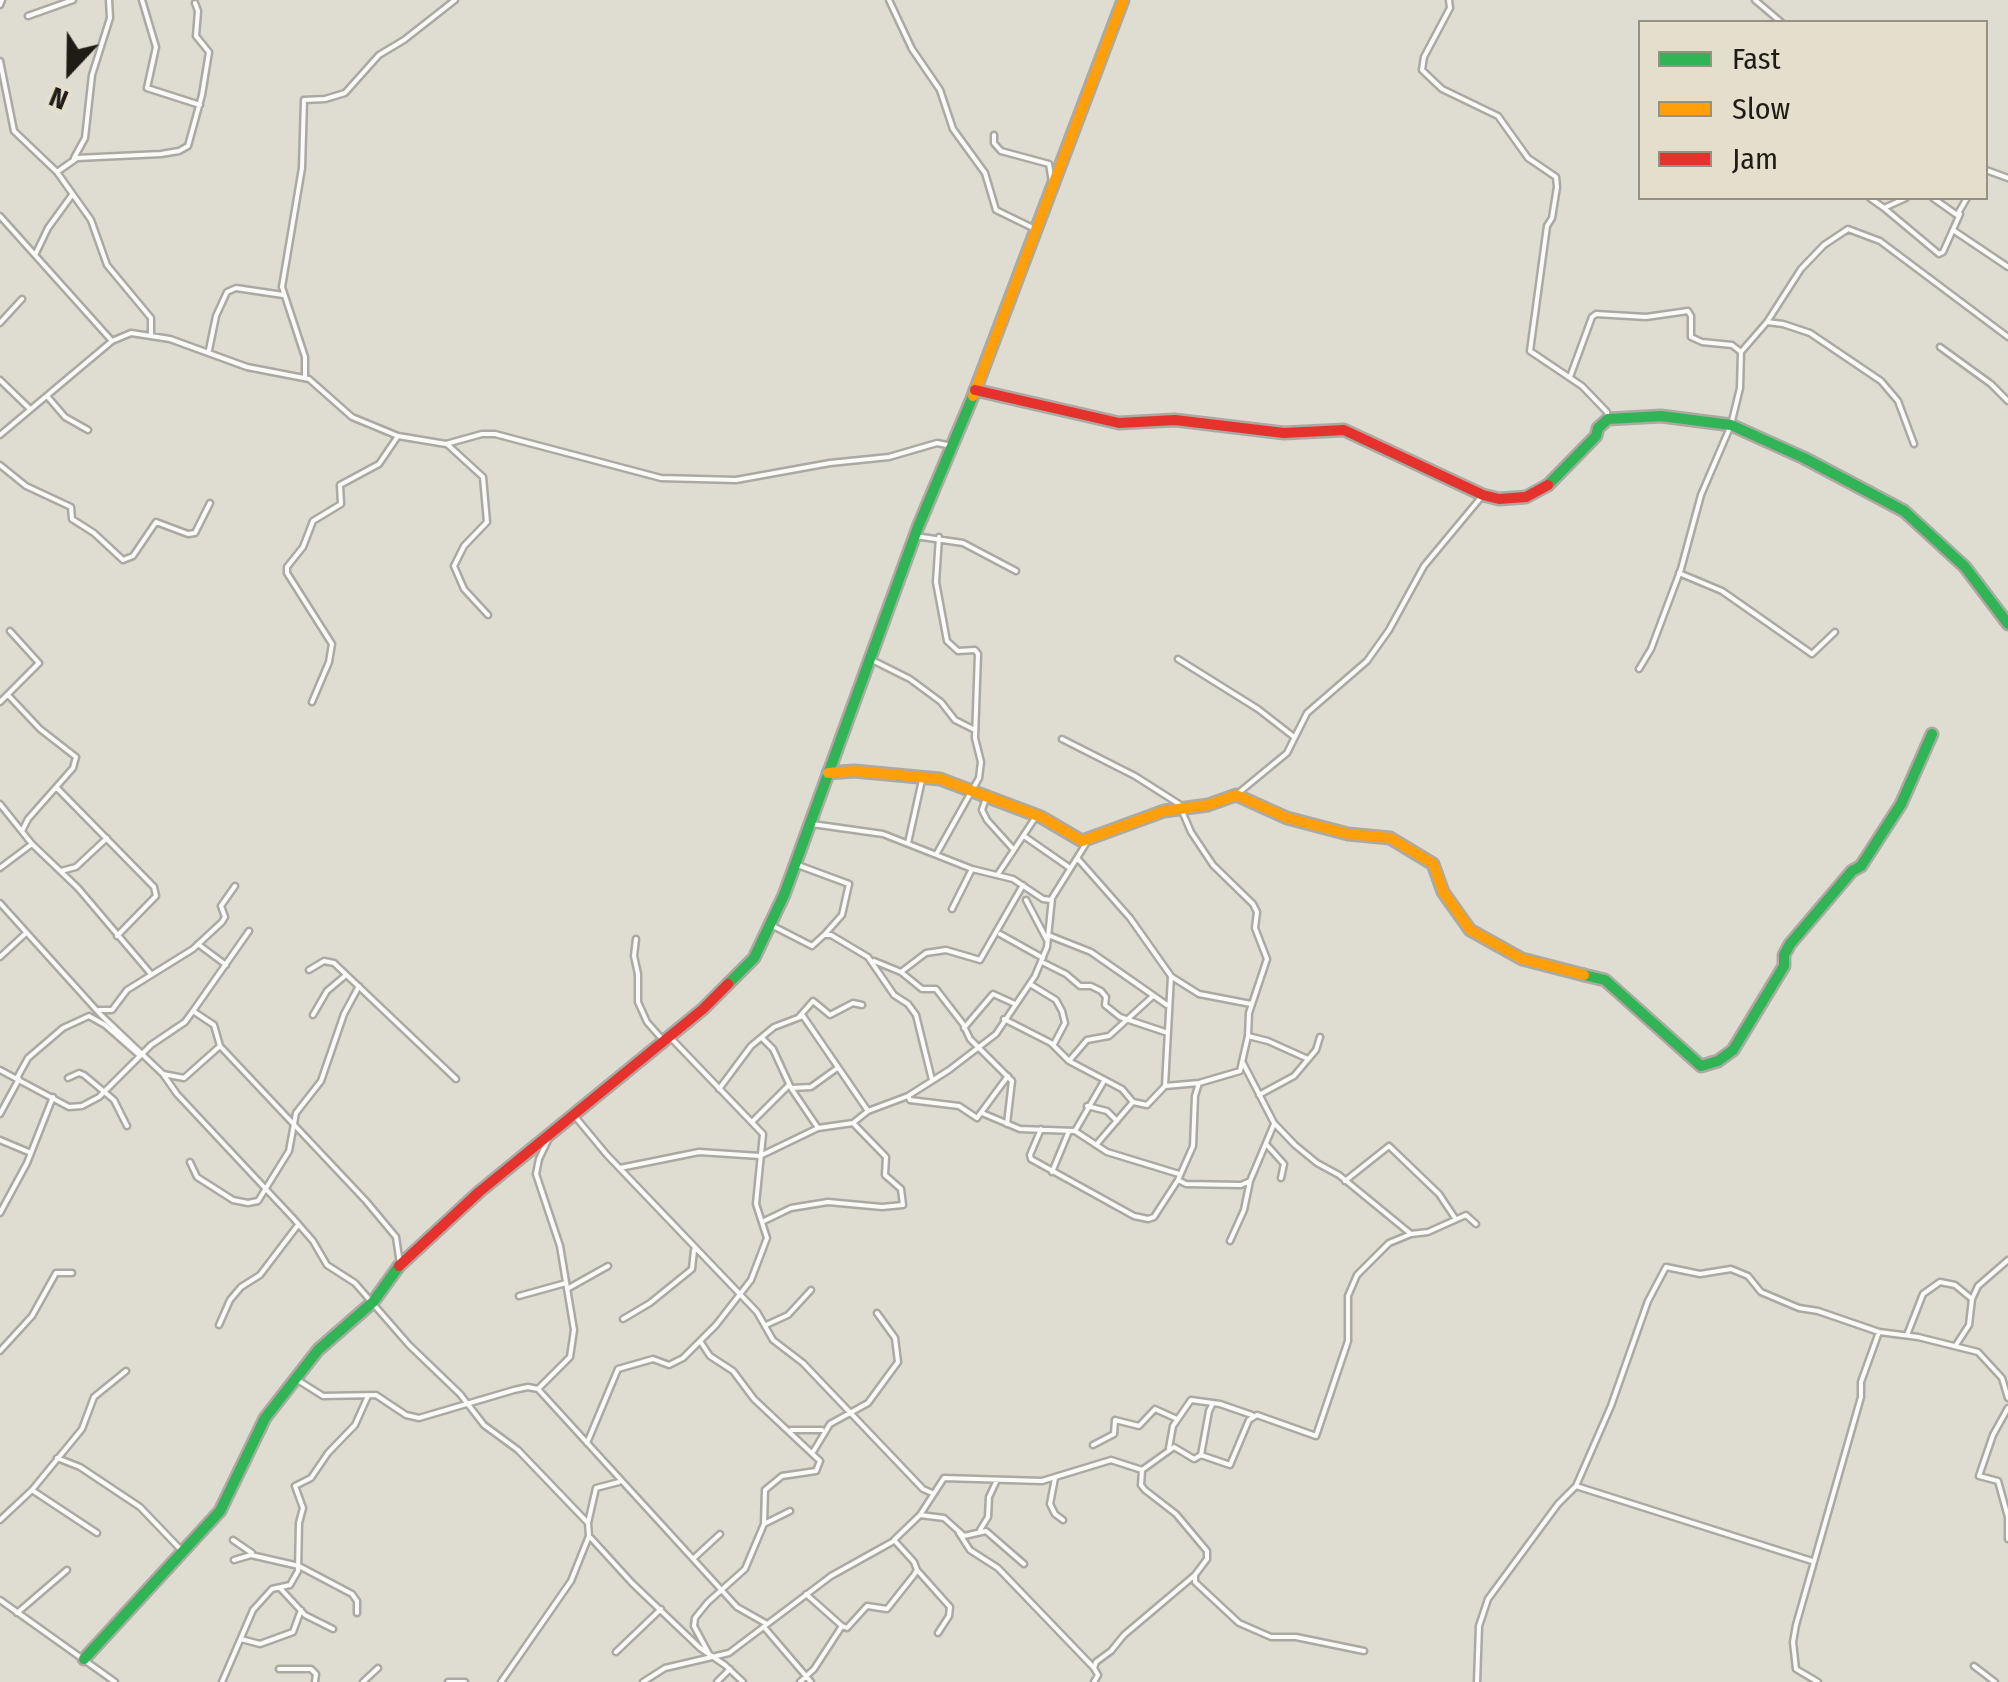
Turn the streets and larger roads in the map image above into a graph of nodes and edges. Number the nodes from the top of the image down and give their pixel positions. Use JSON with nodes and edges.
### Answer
{"nodes":[{"id":1,"x":72,"y":0,"type":"edge"},
{"id":2,"x":109,"y":0,"type":"edge"},
{"id":3,"x":142,"y":0,"type":"edge"},
{"id":4,"x":455,"y":0,"type":"edge"},
{"id":5,"x":889,"y":0,"type":"edge"},
{"id":6,"x":1123,"y":0,"type":"edge"},
{"id":7,"x":1449,"y":0,"type":"edge"},
{"id":8,"x":1754,"y":0,"type":"edge"},
{"id":9,"x":195,"y":3,"type":"dead end"},
{"id":10,"x":28,"y":16,"type":"dead end"},
{"id":11,"x":1779,"y":20,"type":"edge"},
{"id":12,"x":0,"y":62,"type":"edge"},
{"id":13,"x":200,"y":105,"type":"junction"},
{"id":14,"x":994,"y":135,"type":"dead end"},
{"id":15,"x":72,"y":161,"type":"junction"},
{"id":16,"x":57,"y":172,"type":"junction"},
{"id":17,"x":1052,"y":187,"type":"junction"},
{"id":18,"x":72,"y":195,"type":"junction"},
{"id":19,"x":1873,"y":200,"type":"edge"},
{"id":20,"x":1902,"y":200,"type":"edge"},
{"id":21,"x":1935,"y":200,"type":"edge"},
{"id":22,"x":1966,"y":200,"type":"edge"},
{"id":23,"x":1884,"y":208,"type":"junction"},
{"id":24,"x":1960,"y":214,"type":"junction"},
{"id":25,"x":0,"y":216,"type":"edge"},
{"id":26,"x":1035,"y":230,"type":"junction"},
{"id":27,"x":1953,"y":230,"type":"junction"},
{"id":28,"x":36,"y":253,"type":"junction"},
{"id":29,"x":2008,"y":267,"type":"edge"},
{"id":30,"x":283,"y":295,"type":"junction"},
{"id":31,"x":22,"y":299,"type":"dead end"},
{"id":32,"x":1768,"y":322,"type":"junction"},
{"id":33,"x":0,"y":323,"type":"edge"},
{"id":34,"x":151,"y":334,"type":"junction"},
{"id":35,"x":2008,"y":338,"type":"edge"},
{"id":36,"x":112,"y":341,"type":"junction"},
{"id":37,"x":1940,"y":347,"type":"dead end"},
{"id":38,"x":1741,"y":352,"type":"junction"},
{"id":39,"x":208,"y":353,"type":"junction"},
{"id":40,"x":1570,"y":377,"type":"junction"},
{"id":41,"x":305,"y":378,"type":"junction"},
{"id":42,"x":0,"y":380,"type":"edge"},
{"id":43,"x":975,"y":390,"type":"junction"},
{"id":44,"x":48,"y":396,"type":"junction"},
{"id":45,"x":2008,"y":401,"type":"edge"},
{"id":46,"x":31,"y":410,"type":"junction"},
{"id":47,"x":1608,"y":419,"type":"junction"},
{"id":48,"x":1731,"y":426,"type":"junction"},
{"id":49,"x":88,"y":430,"type":"dead end"},
{"id":50,"x":0,"y":435,"type":"edge"},
{"id":51,"x":398,"y":436,"type":"junction"},
{"id":52,"x":446,"y":444,"type":"junction"},
{"id":53,"x":1914,"y":444,"type":"dead end"},
{"id":54,"x":952,"y":446,"type":"junction"},
{"id":55,"x":0,"y":465,"type":"edge"},
{"id":56,"x":1483,"y":495,"type":"junction"},
{"id":57,"x":210,"y":503,"type":"dead end"},
{"id":58,"x":915,"y":536,"type":"junction"},
{"id":59,"x":938,"y":538,"type":"junction"},
{"id":60,"x":1016,"y":571,"type":"dead end"},
{"id":61,"x":1679,"y":573,"type":"junction"},
{"id":62,"x":488,"y":615,"type":"dead end"},
{"id":63,"x":2008,"y":624,"type":"edge"},
{"id":64,"x":10,"y":631,"type":"dead end"},
{"id":65,"x":1835,"y":632,"type":"dead end"},
{"id":66,"x":870,"y":659,"type":"junction"},
{"id":67,"x":1178,"y":659,"type":"dead end"},
{"id":68,"x":1639,"y":669,"type":"dead end"},
{"id":69,"x":8,"y":696,"type":"junction"},
{"id":70,"x":0,"y":702,"type":"edge"},
{"id":71,"x":312,"y":702,"type":"dead end"},
{"id":72,"x":976,"y":730,"type":"junction"},
{"id":73,"x":1932,"y":734,"type":"dead end"},
{"id":74,"x":1294,"y":737,"type":"junction"},
{"id":75,"x":1062,"y":739,"type":"dead end"},
{"id":76,"x":828,"y":773,"type":"junction"},
{"id":77,"x":923,"y":776,"type":"junction"},
{"id":78,"x":58,"y":788,"type":"junction"},
{"id":79,"x":972,"y":791,"type":"junction"},
{"id":80,"x":1236,"y":795,"type":"junction"},
{"id":81,"x":987,"y":796,"type":"junction"},
{"id":82,"x":0,"y":804,"type":"edge"},
{"id":83,"x":1183,"y":809,"type":"junction"},
{"id":84,"x":1036,"y":816,"type":"junction"},
{"id":85,"x":809,"y":823,"type":"junction"},
{"id":86,"x":22,"y":832,"type":"junction"},
{"id":87,"x":1023,"y":835,"type":"junction"},
{"id":88,"x":107,"y":838,"type":"junction"},
{"id":89,"x":1088,"y":841,"type":"junction"},
{"id":90,"x":908,"y":843,"type":"junction"},
{"id":91,"x":32,"y":844,"type":"junction"},
{"id":92,"x":1014,"y":850,"type":"junction"},
{"id":93,"x":937,"y":853,"type":"junction"},
{"id":94,"x":1078,"y":859,"type":"junction"},
{"id":95,"x":795,"y":864,"type":"junction"},
{"id":96,"x":0,"y":868,"type":"edge"},
{"id":97,"x":1070,"y":868,"type":"junction"},
{"id":98,"x":972,"y":870,"type":"junction"},
{"id":99,"x":61,"y":871,"type":"junction"},
{"id":100,"x":998,"y":874,"type":"junction"},
{"id":101,"x":1024,"y":884,"type":"junction"},
{"id":102,"x":236,"y":886,"type":"dead end"},
{"id":103,"x":1026,"y":900,"type":"dead end"},
{"id":104,"x":1051,"y":900,"type":"junction"},
{"id":105,"x":0,"y":903,"type":"edge"},
{"id":106,"x":952,"y":909,"type":"dead end"},
{"id":107,"x":771,"y":925,"type":"junction"},
{"id":108,"x":249,"y":931,"type":"dead end"},
{"id":109,"x":27,"y":932,"type":"junction"},
{"id":110,"x":998,"y":933,"type":"junction"},
{"id":111,"x":824,"y":934,"type":"junction"},
{"id":112,"x":1048,"y":935,"type":"junction"},
{"id":113,"x":117,"y":936,"type":"junction"},
{"id":114,"x":636,"y":939,"type":"dead end"},
{"id":115,"x":1048,"y":942,"type":"junction"},
{"id":116,"x":198,"y":944,"type":"junction"},
{"id":117,"x":0,"y":957,"type":"edge"},
{"id":118,"x":870,"y":960,"type":"junction"},
{"id":119,"x":1042,"y":960,"type":"junction"},
{"id":120,"x":226,"y":965,"type":"junction"},
{"id":121,"x":309,"y":970,"type":"dead end"},
{"id":122,"x":901,"y":972,"type":"junction"},
{"id":123,"x":151,"y":974,"type":"junction"},
{"id":124,"x":346,"y":975,"type":"junction"},
{"id":125,"x":1171,"y":976,"type":"junction"},
{"id":126,"x":1030,"y":984,"type":"junction"},
{"id":127,"x":358,"y":986,"type":"junction"},
{"id":128,"x":1153,"y":996,"type":"junction"},
{"id":129,"x":1016,"y":1004,"type":"junction"},
{"id":130,"x":1251,"y":1004,"type":"junction"},
{"id":131,"x":1167,"y":1005,"type":"junction"},
{"id":132,"x":862,"y":1006,"type":"dead end"},
{"id":133,"x":99,"y":1010,"type":"junction"},
{"id":134,"x":193,"y":1011,"type":"junction"},
{"id":135,"x":312,"y":1015,"type":"dead end"},
{"id":136,"x":800,"y":1018,"type":"junction"},
{"id":137,"x":1004,"y":1019,"type":"junction"},
{"id":138,"x":1127,"y":1020,"type":"junction"},
{"id":139,"x":964,"y":1028,"type":"junction"},
{"id":140,"x":1166,"y":1032,"type":"junction"},
{"id":141,"x":1248,"y":1036,"type":"junction"},
{"id":142,"x":665,"y":1037,"type":"junction"},
{"id":143,"x":1320,"y":1037,"type":"dead end"},
{"id":144,"x":762,"y":1038,"type":"junction"},
{"id":145,"x":1054,"y":1045,"type":"junction"},
{"id":146,"x":220,"y":1046,"type":"junction"},
{"id":147,"x":978,"y":1047,"type":"junction"},
{"id":148,"x":142,"y":1056,"type":"junction"},
{"id":149,"x":1308,"y":1059,"type":"junction"},
{"id":150,"x":1069,"y":1060,"type":"junction"},
{"id":151,"x":1243,"y":1064,"type":"junction"},
{"id":152,"x":838,"y":1068,"type":"junction"},
{"id":153,"x":0,"y":1070,"type":"edge"},
{"id":154,"x":163,"y":1074,"type":"junction"},
{"id":155,"x":1008,"y":1076,"type":"junction"},
{"id":156,"x":68,"y":1078,"type":"dead end"},
{"id":157,"x":18,"y":1079,"type":"junction"},
{"id":158,"x":456,"y":1079,"type":"dead end"},
{"id":159,"x":932,"y":1080,"type":"junction"},
{"id":160,"x":1104,"y":1080,"type":"junction"},
{"id":161,"x":1199,"y":1084,"type":"junction"},
{"id":162,"x":790,"y":1086,"type":"junction"},
{"id":163,"x":1165,"y":1086,"type":"junction"},
{"id":164,"x":719,"y":1089,"type":"junction"},
{"id":165,"x":104,"y":1092,"type":"junction"},
{"id":166,"x":1260,"y":1095,"type":"junction"},
{"id":167,"x":908,"y":1096,"type":"junction"},
{"id":168,"x":53,"y":1098,"type":"junction"},
{"id":169,"x":1134,"y":1102,"type":"junction"},
{"id":170,"x":1087,"y":1106,"type":"junction"},
{"id":171,"x":868,"y":1111,"type":"junction"},
{"id":172,"x":982,"y":1113,"type":"junction"},
{"id":173,"x":0,"y":1114,"type":"edge"},
{"id":174,"x":573,"y":1114,"type":"junction"},
{"id":175,"x":1117,"y":1120,"type":"junction"},
{"id":176,"x":752,"y":1122,"type":"junction"},
{"id":177,"x":853,"y":1123,"type":"junction"},
{"id":178,"x":1007,"y":1124,"type":"junction"},
{"id":179,"x":1274,"y":1124,"type":"junction"},
{"id":180,"x":127,"y":1126,"type":"dead end"},
{"id":181,"x":294,"y":1126,"type":"junction"},
{"id":182,"x":818,"y":1128,"type":"junction"},
{"id":183,"x":1041,"y":1129,"type":"junction"},
{"id":184,"x":1072,"y":1131,"type":"junction"},
{"id":185,"x":551,"y":1134,"type":"junction"},
{"id":186,"x":0,"y":1140,"type":"edge"},
{"id":187,"x":1096,"y":1145,"type":"junction"},
{"id":188,"x":1266,"y":1145,"type":"junction"},
{"id":189,"x":31,"y":1153,"type":"junction"},
{"id":190,"x":760,"y":1156,"type":"junction"},
{"id":191,"x":190,"y":1162,"type":"dead end"},
{"id":192,"x":620,"y":1168,"type":"junction"},
{"id":193,"x":1052,"y":1172,"type":"junction"},
{"id":194,"x":1180,"y":1178,"type":"junction"},
{"id":195,"x":1282,"y":1178,"type":"dead end"},
{"id":196,"x":1345,"y":1180,"type":"junction"},
{"id":197,"x":1250,"y":1181,"type":"junction"},
{"id":198,"x":266,"y":1188,"type":"junction"},
{"id":199,"x":0,"y":1214,"type":"edge"},
{"id":200,"x":1456,"y":1219,"type":"junction"},
{"id":201,"x":764,"y":1221,"type":"junction"},
{"id":202,"x":298,"y":1224,"type":"junction"},
{"id":203,"x":1476,"y":1224,"type":"dead end"},
{"id":204,"x":1411,"y":1234,"type":"junction"},
{"id":205,"x":1230,"y":1241,"type":"dead end"},
{"id":206,"x":693,"y":1246,"type":"junction"},
{"id":207,"x":2008,"y":1260,"type":"edge"},
{"id":208,"x":400,"y":1265,"type":"junction"},
{"id":209,"x":608,"y":1266,"type":"dead end"},
{"id":210,"x":72,"y":1272,"type":"dead end"},
{"id":211,"x":567,"y":1286,"type":"junction"},
{"id":212,"x":811,"y":1290,"type":"dead end"},
{"id":213,"x":740,"y":1294,"type":"junction"},
{"id":214,"x":518,"y":1296,"type":"dead end"},
{"id":215,"x":1972,"y":1299,"type":"junction"},
{"id":216,"x":373,"y":1302,"type":"junction"},
{"id":217,"x":877,"y":1313,"type":"dead end"},
{"id":218,"x":622,"y":1319,"type":"dead end"},
{"id":219,"x":219,"y":1325,"type":"dead end"},
{"id":220,"x":766,"y":1325,"type":"junction"},
{"id":221,"x":1879,"y":1332,"type":"junction"},
{"id":222,"x":1907,"y":1336,"type":"junction"},
{"id":223,"x":700,"y":1341,"type":"junction"},
{"id":224,"x":1956,"y":1346,"type":"junction"},
{"id":225,"x":0,"y":1351,"type":"edge"},
{"id":226,"x":126,"y":1371,"type":"dead end"},
{"id":227,"x":296,"y":1379,"type":"junction"},
{"id":228,"x":538,"y":1389,"type":"junction"},
{"id":229,"x":369,"y":1394,"type":"junction"},
{"id":230,"x":2008,"y":1398,"type":"edge"},
{"id":231,"x":1214,"y":1403,"type":"junction"},
{"id":232,"x":466,"y":1404,"type":"junction"},
{"id":233,"x":845,"y":1406,"type":"junction"},
{"id":234,"x":2008,"y":1408,"type":"edge"},
{"id":235,"x":852,"y":1414,"type":"junction"},
{"id":236,"x":841,"y":1415,"type":"junction"},
{"id":237,"x":1257,"y":1416,"type":"junction"},
{"id":238,"x":1177,"y":1420,"type":"junction"},
{"id":239,"x":787,"y":1428,"type":"junction"},
{"id":240,"x":824,"y":1430,"type":"junction"},
{"id":241,"x":587,"y":1443,"type":"junction"},
{"id":242,"x":1093,"y":1445,"type":"dead end"},
{"id":243,"x":1169,"y":1448,"type":"junction"},
{"id":244,"x":812,"y":1452,"type":"junction"},
{"id":245,"x":1200,"y":1455,"type":"junction"},
{"id":246,"x":57,"y":1458,"type":"junction"},
{"id":247,"x":1142,"y":1470,"type":"junction"},
{"id":248,"x":1055,"y":1478,"type":"junction"},
{"id":249,"x":997,"y":1480,"type":"junction"},
{"id":250,"x":621,"y":1482,"type":"junction"},
{"id":251,"x":1576,"y":1486,"type":"junction"},
{"id":252,"x":32,"y":1490,"type":"junction"},
{"id":253,"x":926,"y":1492,"type":"junction"},
{"id":254,"x":934,"y":1494,"type":"junction"},
{"id":255,"x":928,"y":1502,"type":"junction"},
{"id":256,"x":0,"y":1508,"type":"edge"},
{"id":257,"x":790,"y":1511,"type":"dead end"},
{"id":258,"x":920,"y":1515,"type":"junction"},
{"id":259,"x":6,"y":1516,"type":"junction"},
{"id":260,"x":0,"y":1520,"type":"edge"},
{"id":261,"x":1063,"y":1520,"type":"dead end"},
{"id":262,"x":588,"y":1523,"type":"junction"},
{"id":263,"x":764,"y":1524,"type":"junction"},
{"id":264,"x":980,"y":1530,"type":"junction"},
{"id":265,"x":97,"y":1533,"type":"dead end"},
{"id":266,"x":958,"y":1533,"type":"junction"},
{"id":267,"x":720,"y":1534,"type":"dead end"},
{"id":268,"x":589,"y":1536,"type":"junction"},
{"id":269,"x":2008,"y":1538,"type":"edge"},
{"id":270,"x":234,"y":1540,"type":"dead end"},
{"id":271,"x":894,"y":1540,"type":"junction"},
{"id":272,"x":184,"y":1553,"type":"junction"},
{"id":273,"x":256,"y":1555,"type":"junction"},
{"id":274,"x":693,"y":1559,"type":"junction"},
{"id":275,"x":234,"y":1560,"type":"dead end"},
{"id":276,"x":1812,"y":1561,"type":"junction"},
{"id":277,"x":1024,"y":1564,"type":"dead end"},
{"id":278,"x":299,"y":1566,"type":"junction"},
{"id":279,"x":67,"y":1570,"type":"dead end"},
{"id":280,"x":917,"y":1570,"type":"junction"},
{"id":281,"x":1195,"y":1574,"type":"junction"},
{"id":282,"x":280,"y":1588,"type":"junction"},
{"id":283,"x":722,"y":1591,"type":"junction"},
{"id":284,"x":806,"y":1594,"type":"junction"},
{"id":285,"x":0,"y":1600,"type":"edge"},
{"id":286,"x":660,"y":1609,"type":"junction"},
{"id":287,"x":301,"y":1610,"type":"junction"},
{"id":288,"x":18,"y":1613,"type":"junction"},
{"id":289,"x":357,"y":1613,"type":"dead end"},
{"id":290,"x":765,"y":1626,"type":"junction"},
{"id":291,"x":842,"y":1626,"type":"junction"},
{"id":292,"x":333,"y":1629,"type":"dead end"},
{"id":293,"x":938,"y":1633,"type":"dead end"},
{"id":294,"x":240,"y":1638,"type":"junction"},
{"id":295,"x":1364,"y":1651,"type":"dead end"},
{"id":296,"x":616,"y":1652,"type":"dead end"},
{"id":297,"x":712,"y":1657,"type":"junction"},
{"id":298,"x":84,"y":1659,"type":"junction"},
{"id":299,"x":1974,"y":1666,"type":"dead end"},
{"id":300,"x":378,"y":1668,"type":"dead end"},
{"id":301,"x":1094,"y":1668,"type":"junction"},
{"id":302,"x":279,"y":1670,"type":"dead end"},
{"id":303,"x":730,"y":1670,"type":"junction"},
{"id":304,"x":808,"y":1680,"type":"edge"},
{"id":305,"x":114,"y":1682,"type":"edge"},
{"id":306,"x":222,"y":1682,"type":"edge"},
{"id":307,"x":315,"y":1682,"type":"edge"},
{"id":308,"x":363,"y":1682,"type":"edge"},
{"id":309,"x":448,"y":1682,"type":"edge"},
{"id":310,"x":465,"y":1682,"type":"edge"},
{"id":311,"x":501,"y":1682,"type":"edge"},
{"id":312,"x":643,"y":1682,"type":"edge"},
{"id":313,"x":718,"y":1682,"type":"edge"},
{"id":314,"x":743,"y":1682,"type":"edge"},
{"id":315,"x":800,"y":1682,"type":"edge"},
{"id":316,"x":1094,"y":1682,"type":"edge"},
{"id":317,"x":1477,"y":1682,"type":"edge"},
{"id":318,"x":1818,"y":1682,"type":"edge"},
{"id":319,"x":1995,"y":1682,"type":"edge"}],
"edges":[{"from":1,"to":10,"type":"street"},
{"from":2,"to":15,"type":"street"},
{"from":3,"to":13,"type":"street"},
{"from":4,"to":30,"type":"street"},
{"from":5,"to":26,"type":"street"},
{"from":6,"to":17,"type":"street"},
{"from":7,"to":40,"type":"street"},
{"from":8,"to":11,"type":"street"},
{"from":9,"to":13,"type":"street"},
{"from":12,"to":16,"type":"street"},
{"from":13,"to":15,"type":"street"},
{"from":14,"to":17,"type":"street"},
{"from":15,"to":16,"type":"street"},
{"from":16,"to":18,"type":"street"},
{"from":17,"to":26,"type":"street"},
{"from":18,"to":28,"type":"street"},
{"from":18,"to":34,"type":"street"},
{"from":19,"to":23,"type":"street"},
{"from":20,"to":23,"type":"street"},
{"from":21,"to":24,"type":"street"},
{"from":22,"to":24,"type":"street"},
{"from":23,"to":27,"type":"street"},
{"from":24,"to":27,"type":"street"},
{"from":25,"to":28,"type":"street"},
{"from":26,"to":43,"type":"street"},
{"from":27,"to":29,"type":"street"},
{"from":28,"to":36,"type":"street"},
{"from":30,"to":39,"type":"street"},
{"from":30,"to":41,"type":"street"},
{"from":31,"to":33,"type":"street"},
{"from":32,"to":35,"type":"street"},
{"from":32,"to":38,"type":"street"},
{"from":32,"to":53,"type":"street"},
{"from":34,"to":36,"type":"street"},
{"from":34,"to":39,"type":"street"},
{"from":36,"to":44,"type":"street"},
{"from":37,"to":45,"type":"street"},
{"from":38,"to":40,"type":"street"},
{"from":38,"to":48,"type":"street"},
{"from":39,"to":41,"type":"street"},
{"from":40,"to":47,"type":"street"},
{"from":41,"to":51,"type":"street"},
{"from":42,"to":46,"type":"street"},
{"from":43,"to":54,"type":"street"},
{"from":43,"to":56,"type":"street"},
{"from":44,"to":46,"type":"street"},
{"from":44,"to":49,"type":"street"},
{"from":46,"to":50,"type":"street"},
{"from":47,"to":48,"type":"street"},
{"from":47,"to":56,"type":"street"},
{"from":48,"to":61,"type":"street"},
{"from":48,"to":63,"type":"street"},
{"from":51,"to":52,"type":"street"},
{"from":51,"to":71,"type":"street"},
{"from":52,"to":54,"type":"street"},
{"from":52,"to":62,"type":"street"},
{"from":54,"to":58,"type":"street"},
{"from":55,"to":57,"type":"street"},
{"from":56,"to":74,"type":"street"},
{"from":58,"to":59,"type":"street"},
{"from":58,"to":66,"type":"street"},
{"from":59,"to":60,"type":"street"},
{"from":59,"to":72,"type":"street"},
{"from":61,"to":65,"type":"street"},
{"from":61,"to":68,"type":"street"},
{"from":64,"to":69,"type":"street"},
{"from":66,"to":72,"type":"street"},
{"from":66,"to":76,"type":"street"},
{"from":67,"to":74,"type":"street"},
{"from":69,"to":70,"type":"street"},
{"from":69,"to":78,"type":"street"},
{"from":72,"to":79,"type":"street"},
{"from":73,"to":80,"type":"street"},
{"from":74,"to":80,"type":"street"},
{"from":75,"to":83,"type":"street"},
{"from":76,"to":77,"type":"street"},
{"from":76,"to":85,"type":"street"},
{"from":77,"to":79,"type":"street"},
{"from":77,"to":90,"type":"street"},
{"from":78,"to":86,"type":"street"},
{"from":78,"to":88,"type":"street"},
{"from":79,"to":81,"type":"street"},
{"from":79,"to":93,"type":"street"},
{"from":80,"to":83,"type":"street"},
{"from":81,"to":84,"type":"street"},
{"from":81,"to":92,"type":"street"},
{"from":82,"to":86,"type":"street"},
{"from":83,"to":89,"type":"street"},
{"from":83,"to":130,"type":"street"},
{"from":84,"to":87,"type":"street"},
{"from":84,"to":89,"type":"street"},
{"from":85,"to":90,"type":"street"},
{"from":85,"to":95,"type":"street"},
{"from":86,"to":91,"type":"street"},
{"from":87,"to":92,"type":"street"},
{"from":87,"to":97,"type":"street"},
{"from":88,"to":99,"type":"street"},
{"from":88,"to":113,"type":"street"},
{"from":89,"to":94,"type":"street"},
{"from":90,"to":93,"type":"street"},
{"from":91,"to":96,"type":"street"},
{"from":91,"to":99,"type":"street"},
{"from":92,"to":100,"type":"street"},
{"from":93,"to":98,"type":"street"},
{"from":94,"to":97,"type":"street"},
{"from":94,"to":125,"type":"street"},
{"from":95,"to":107,"type":"street"},
{"from":95,"to":111,"type":"street"},
{"from":97,"to":104,"type":"street"},
{"from":98,"to":100,"type":"street"},
{"from":98,"to":106,"type":"street"},
{"from":99,"to":113,"type":"street"},
{"from":100,"to":101,"type":"street"},
{"from":101,"to":104,"type":"street"},
{"from":101,"to":110,"type":"street"},
{"from":102,"to":116,"type":"street"},
{"from":103,"to":115,"type":"street"},
{"from":104,"to":112,"type":"street"},
{"from":105,"to":109,"type":"street"},
{"from":107,"to":111,"type":"street"},
{"from":107,"to":142,"type":"street"},
{"from":108,"to":120,"type":"street"},
{"from":109,"to":117,"type":"street"},
{"from":109,"to":133,"type":"street"},
{"from":110,"to":119,"type":"street"},
{"from":110,"to":122,"type":"street"},
{"from":111,"to":118,"type":"street"},
{"from":112,"to":115,"type":"street"},
{"from":112,"to":128,"type":"street"},
{"from":113,"to":123,"type":"street"},
{"from":114,"to":142,"type":"street"},
{"from":115,"to":119,"type":"street"},
{"from":116,"to":120,"type":"street"},
{"from":116,"to":123,"type":"street"},
{"from":118,"to":122,"type":"street"},
{"from":118,"to":159,"type":"street"},
{"from":119,"to":126,"type":"street"},
{"from":119,"to":138,"type":"street"},
{"from":120,"to":134,"type":"street"},
{"from":121,"to":124,"type":"street"},
{"from":122,"to":139,"type":"street"},
{"from":123,"to":133,"type":"street"},
{"from":124,"to":127,"type":"street"},
{"from":124,"to":135,"type":"street"},
{"from":125,"to":130,"type":"street"},
{"from":125,"to":131,"type":"street"},
{"from":126,"to":129,"type":"street"},
{"from":126,"to":145,"type":"street"},
{"from":127,"to":158,"type":"street"},
{"from":127,"to":181,"type":"street"},
{"from":128,"to":131,"type":"street"},
{"from":128,"to":138,"type":"street"},
{"from":129,"to":137,"type":"street"},
{"from":129,"to":139,"type":"street"},
{"from":130,"to":141,"type":"street"},
{"from":131,"to":140,"type":"street"},
{"from":132,"to":136,"type":"street"},
{"from":133,"to":148,"type":"street"},
{"from":134,"to":146,"type":"street"},
{"from":134,"to":148,"type":"street"},
{"from":136,"to":144,"type":"street"},
{"from":136,"to":152,"type":"street"},
{"from":137,"to":145,"type":"street"},
{"from":137,"to":147,"type":"street"},
{"from":138,"to":140,"type":"street"},
{"from":138,"to":150,"type":"street"},
{"from":139,"to":147,"type":"street"},
{"from":140,"to":163,"type":"street"},
{"from":141,"to":149,"type":"street"},
{"from":141,"to":151,"type":"street"},
{"from":142,"to":164,"type":"street"},
{"from":142,"to":174,"type":"street"},
{"from":143,"to":149,"type":"street"},
{"from":144,"to":162,"type":"street"},
{"from":144,"to":164,"type":"street"},
{"from":145,"to":150,"type":"street"},
{"from":146,"to":154,"type":"street"},
{"from":146,"to":181,"type":"street"},
{"from":147,"to":155,"type":"street"},
{"from":147,"to":159,"type":"street"},
{"from":148,"to":154,"type":"street"},
{"from":148,"to":157,"type":"street"},
{"from":148,"to":165,"type":"street"},
{"from":149,"to":166,"type":"street"},
{"from":150,"to":160,"type":"street"},
{"from":151,"to":161,"type":"street"},
{"from":151,"to":166,"type":"street"},
{"from":152,"to":162,"type":"street"},
{"from":152,"to":171,"type":"street"},
{"from":153,"to":157,"type":"street"},
{"from":154,"to":198,"type":"street"},
{"from":155,"to":172,"type":"street"},
{"from":155,"to":178,"type":"street"},
{"from":156,"to":165,"type":"street"},
{"from":157,"to":168,"type":"street"},
{"from":157,"to":173,"type":"street"},
{"from":159,"to":167,"type":"street"},
{"from":160,"to":169,"type":"street"},
{"from":160,"to":170,"type":"street"},
{"from":161,"to":163,"type":"street"},
{"from":161,"to":194,"type":"street"},
{"from":162,"to":176,"type":"street"},
{"from":162,"to":182,"type":"street"},
{"from":163,"to":169,"type":"street"},
{"from":164,"to":176,"type":"street"},
{"from":165,"to":168,"type":"street"},
{"from":165,"to":180,"type":"street"},
{"from":166,"to":179,"type":"street"},
{"from":167,"to":171,"type":"street"},
{"from":167,"to":172,"type":"street"},
{"from":168,"to":189,"type":"street"},
{"from":169,"to":175,"type":"street"},
{"from":170,"to":175,"type":"street"},
{"from":170,"to":184,"type":"street"},
{"from":171,"to":177,"type":"street"},
{"from":172,"to":178,"type":"street"},
{"from":174,"to":185,"type":"street"},
{"from":174,"to":192,"type":"street"},
{"from":175,"to":187,"type":"street"},
{"from":176,"to":190,"type":"street"},
{"from":177,"to":182,"type":"street"},
{"from":177,"to":201,"type":"street"},
{"from":178,"to":183,"type":"street"},
{"from":179,"to":188,"type":"street"},
{"from":179,"to":196,"type":"street"},
{"from":181,"to":198,"type":"street"},
{"from":181,"to":208,"type":"street"},
{"from":182,"to":190,"type":"street"},
{"from":183,"to":184,"type":"street"},
{"from":183,"to":193,"type":"street"},
{"from":184,"to":187,"type":"street"},
{"from":184,"to":193,"type":"street"},
{"from":185,"to":208,"type":"street"},
{"from":185,"to":211,"type":"street"},
{"from":186,"to":189,"type":"street"},
{"from":187,"to":194,"type":"street"},
{"from":188,"to":195,"type":"street"},
{"from":188,"to":197,"type":"street"},
{"from":189,"to":199,"type":"street"},
{"from":190,"to":192,"type":"street"},
{"from":190,"to":201,"type":"street"},
{"from":191,"to":198,"type":"street"},
{"from":192,"to":206,"type":"street"},
{"from":193,"to":194,"type":"street"},
{"from":194,"to":197,"type":"street"},
{"from":196,"to":200,"type":"street"},
{"from":196,"to":204,"type":"street"},
{"from":197,"to":205,"type":"street"},
{"from":198,"to":202,"type":"street"},
{"from":200,"to":203,"type":"street"},
{"from":200,"to":204,"type":"street"},
{"from":201,"to":213,"type":"street"},
{"from":202,"to":216,"type":"street"},
{"from":202,"to":219,"type":"street"},
{"from":204,"to":237,"type":"street"},
{"from":206,"to":213,"type":"street"},
{"from":206,"to":218,"type":"street"},
{"from":207,"to":215,"type":"street"},
{"from":208,"to":216,"type":"street"},
{"from":209,"to":211,"type":"street"},
{"from":210,"to":225,"type":"street"},
{"from":211,"to":214,"type":"street"},
{"from":211,"to":228,"type":"street"},
{"from":212,"to":220,"type":"street"},
{"from":213,"to":220,"type":"street"},
{"from":213,"to":223,"type":"street"},
{"from":215,"to":222,"type":"street"},
{"from":215,"to":224,"type":"street"},
{"from":216,"to":227,"type":"street"},
{"from":216,"to":232,"type":"street"},
{"from":217,"to":235,"type":"street"},
{"from":220,"to":233,"type":"street"},
{"from":221,"to":222,"type":"street"},
{"from":221,"to":251,"type":"street"},
{"from":221,"to":276,"type":"street"},
{"from":222,"to":224,"type":"street"},
{"from":223,"to":239,"type":"street"},
{"from":223,"to":241,"type":"street"},
{"from":224,"to":230,"type":"street"},
{"from":226,"to":246,"type":"street"},
{"from":227,"to":229,"type":"street"},
{"from":227,"to":272,"type":"street"},
{"from":228,"to":232,"type":"street"},
{"from":228,"to":241,"type":"street"},
{"from":229,"to":232,"type":"street"},
{"from":229,"to":278,"type":"street"},
{"from":231,"to":237,"type":"street"},
{"from":231,"to":238,"type":"street"},
{"from":231,"to":245,"type":"street"},
{"from":232,"to":262,"type":"street"},
{"from":233,"to":235,"type":"street"},
{"from":233,"to":236,"type":"street"},
{"from":234,"to":269,"type":"street"},
{"from":235,"to":236,"type":"street"},
{"from":235,"to":253,"type":"street"},
{"from":236,"to":240,"type":"street"},
{"from":237,"to":245,"type":"street"},
{"from":238,"to":242,"type":"street"},
{"from":238,"to":243,"type":"street"},
{"from":239,"to":240,"type":"street"},
{"from":239,"to":244,"type":"street"},
{"from":240,"to":244,"type":"street"},
{"from":241,"to":250,"type":"street"},
{"from":243,"to":245,"type":"street"},
{"from":243,"to":247,"type":"street"},
{"from":244,"to":263,"type":"street"},
{"from":246,"to":252,"type":"street"},
{"from":246,"to":272,"type":"street"},
{"from":247,"to":248,"type":"street"},
{"from":247,"to":281,"type":"street"},
{"from":248,"to":249,"type":"street"},
{"from":248,"to":261,"type":"street"},
{"from":249,"to":254,"type":"street"},
{"from":249,"to":264,"type":"street"},
{"from":250,"to":262,"type":"street"},
{"from":250,"to":274,"type":"street"},
{"from":251,"to":276,"type":"street"},
{"from":251,"to":317,"type":"street"},
{"from":252,"to":259,"type":"street"},
{"from":252,"to":265,"type":"street"},
{"from":253,"to":254,"type":"street"},
{"from":253,"to":255,"type":"street"},
{"from":254,"to":255,"type":"street"},
{"from":255,"to":258,"type":"street"},
{"from":256,"to":259,"type":"street"},
{"from":257,"to":263,"type":"street"},
{"from":258,"to":266,"type":"street"},
{"from":258,"to":271,"type":"street"},
{"from":259,"to":260,"type":"street"},
{"from":262,"to":268,"type":"street"},
{"from":263,"to":283,"type":"street"},
{"from":264,"to":266,"type":"street"},
{"from":264,"to":277,"type":"street"},
{"from":266,"to":301,"type":"street"},
{"from":267,"to":274,"type":"street"},
{"from":268,"to":286,"type":"street"},
{"from":268,"to":311,"type":"street"},
{"from":270,"to":273,"type":"street"},
{"from":271,"to":280,"type":"street"},
{"from":271,"to":284,"type":"street"},
{"from":272,"to":298,"type":"street"},
{"from":273,"to":275,"type":"street"},
{"from":273,"to":278,"type":"street"},
{"from":274,"to":283,"type":"street"},
{"from":276,"to":318,"type":"street"},
{"from":278,"to":282,"type":"street"},
{"from":278,"to":289,"type":"street"},
{"from":279,"to":288,"type":"street"},
{"from":280,"to":291,"type":"street"},
{"from":280,"to":293,"type":"street"},
{"from":281,"to":295,"type":"street"},
{"from":281,"to":301,"type":"street"},
{"from":282,"to":287,"type":"street"},
{"from":282,"to":294,"type":"street"},
{"from":283,"to":290,"type":"street"},
{"from":283,"to":297,"type":"street"},
{"from":284,"to":290,"type":"street"},
{"from":284,"to":291,"type":"street"},
{"from":285,"to":288,"type":"street"},
{"from":286,"to":296,"type":"street"},
{"from":286,"to":297,"type":"street"},
{"from":287,"to":292,"type":"street"},
{"from":287,"to":294,"type":"street"},
{"from":288,"to":298,"type":"street"},
{"from":290,"to":297,"type":"street"},
{"from":290,"to":304,"type":"street"},
{"from":291,"to":304,"type":"street"},
{"from":294,"to":306,"type":"street"},
{"from":297,"to":303,"type":"street"},
{"from":297,"to":312,"type":"street"},
{"from":298,"to":305,"type":"street"},
{"from":299,"to":319,"type":"street"},
{"from":300,"to":308,"type":"street"},
{"from":301,"to":316,"type":"street"},
{"from":302,"to":307,"type":"street"},
{"from":303,"to":313,"type":"street"},
{"from":303,"to":314,"type":"street"},
{"from":304,"to":315,"type":"street"},
{"from":309,"to":310,"type":"street"}]}
